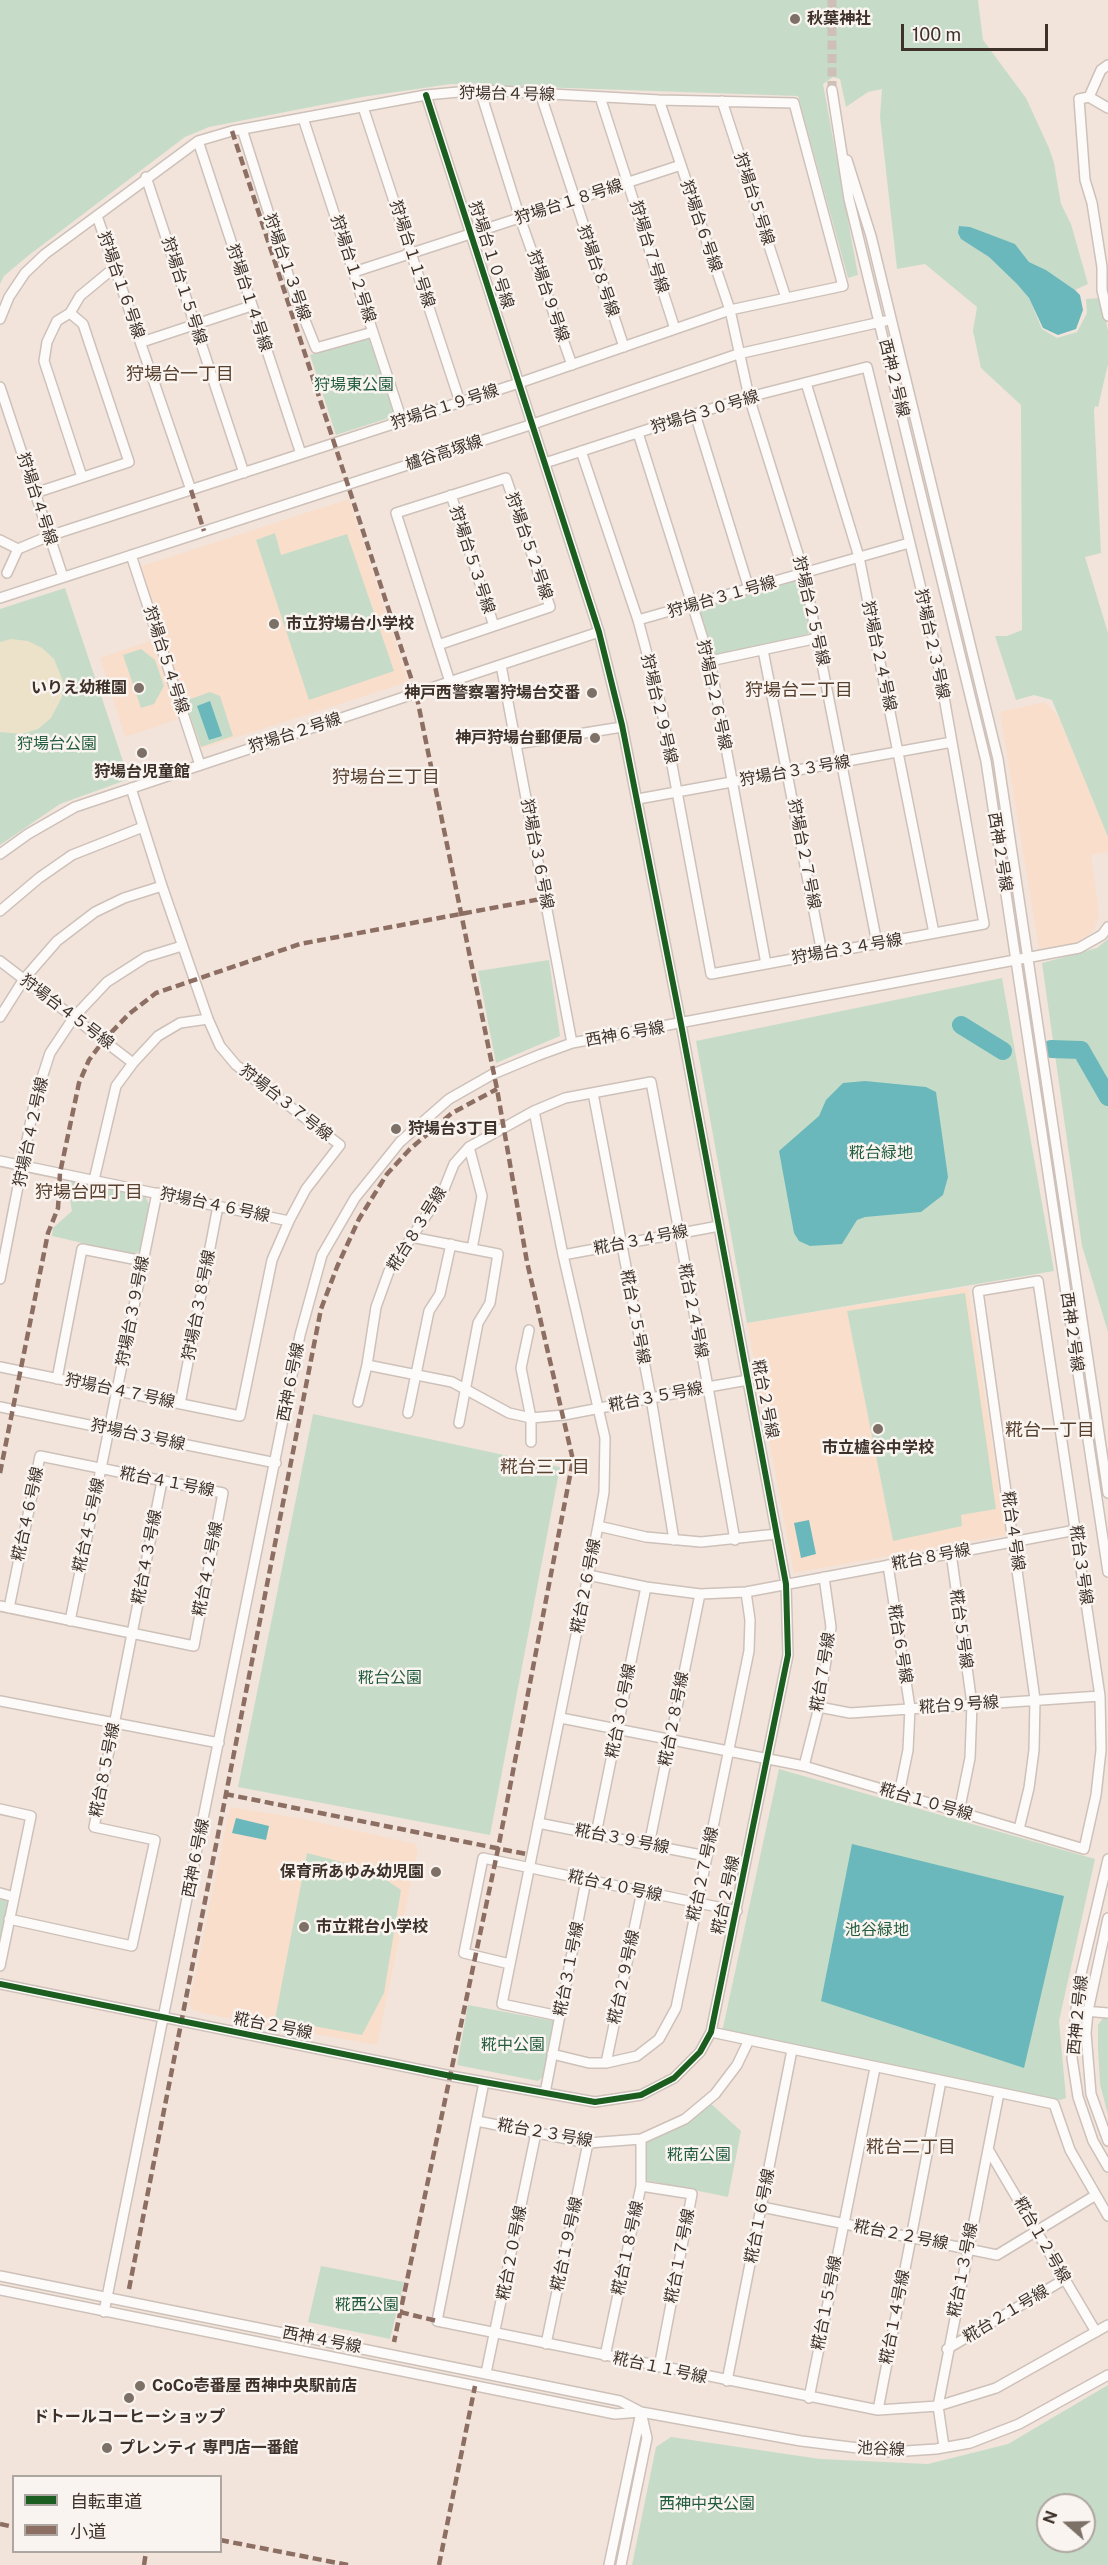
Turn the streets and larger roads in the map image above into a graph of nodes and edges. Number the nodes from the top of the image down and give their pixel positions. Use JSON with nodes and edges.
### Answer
{"nodes":[{"id":1,"x":1108,"y":65,"type":"edge"},
{"id":2,"x":480,"y":90,"type":"junction"},
{"id":3,"x":832,"y":90,"type":"tunnel mouth"},
{"id":4,"x":540,"y":93,"type":"junction"},
{"id":5,"x":426,"y":95,"type":"junction"},
{"id":6,"x":600,"y":97,"type":"junction"},
{"id":7,"x":1089,"y":98,"type":"junction"},
{"id":8,"x":659,"y":100,"type":"junction"},
{"id":9,"x":722,"y":101,"type":"junction"},
{"id":10,"x":363,"y":106,"type":"junction"},
{"id":11,"x":1108,"y":108,"type":"edge"},
{"id":12,"x":303,"y":118,"type":"junction"},
{"id":13,"x":242,"y":129,"type":"junction"},
{"id":14,"x":198,"y":141,"type":"junction"},
{"id":15,"x":841,"y":141,"type":"junction"},
{"id":16,"x":681,"y":165,"type":"junction"},
{"id":17,"x":146,"y":177,"type":"junction"},
{"id":18,"x":629,"y":182,"type":"junction"},
{"id":19,"x":574,"y":200,"type":"junction"},
{"id":20,"x":97,"y":216,"type":"junction"},
{"id":21,"x":520,"y":218,"type":"junction"},
{"id":22,"x":470,"y":234,"type":"junction"},
{"id":23,"x":412,"y":253,"type":"junction"},
{"id":24,"x":115,"y":267,"type":"junction"},
{"id":25,"x":354,"y":272,"type":"junction"},
{"id":26,"x":843,"y":285,"type":"joint"},
{"id":27,"x":786,"y":298,"type":"junction"},
{"id":28,"x":251,"y":306,"type":"junction"},
{"id":29,"x":730,"y":310,"type":"junction"},
{"id":30,"x":70,"y":313,"type":"junction"},
{"id":31,"x":1108,"y":316,"type":"edge"},
{"id":32,"x":0,"y":319,"type":"edge"},
{"id":33,"x":892,"y":320,"type":"junction"},
{"id":34,"x":880,"y":322,"type":"junction"},
{"id":35,"x":195,"y":324,"type":"junction"},
{"id":36,"x":675,"y":329,"type":"junction"},
{"id":37,"x":373,"y":332,"type":"junction"},
{"id":38,"x":141,"y":342,"type":"junction"},
{"id":39,"x":624,"y":347,"type":"junction"},
{"id":40,"x":738,"y":354,"type":"junction"},
{"id":41,"x":572,"y":365,"type":"junction"},
{"id":42,"x":867,"y":367,"type":"joint"},
{"id":43,"x":519,"y":383,"type":"junction"},
{"id":44,"x":806,"y":383,"type":"junction"},
{"id":45,"x":0,"y":387,"type":"edge"},
{"id":46,"x":749,"y":397,"type":"junction"},
{"id":47,"x":460,"y":402,"type":"junction"},
{"id":48,"x":695,"y":414,"type":"junction"},
{"id":49,"x":402,"y":421,"type":"junction"},
{"id":50,"x":533,"y":424,"type":"junction"},
{"id":51,"x":638,"y":433,"type":"junction"},
{"id":52,"x":581,"y":451,"type":"junction"},
{"id":53,"x":301,"y":454,"type":"junction"},
{"id":54,"x":545,"y":463,"type":"junction"},
{"id":55,"x":244,"y":473,"type":"junction"},
{"id":56,"x":82,"y":477,"type":"junction"},
{"id":57,"x":191,"y":490,"type":"junction"},
{"id":58,"x":35,"y":493,"type":"junction"},
{"id":59,"x":451,"y":495,"type":"junction"},
{"id":60,"x":49,"y":536,"type":"junction"},
{"id":61,"x":0,"y":540,"type":"edge"},
{"id":62,"x":909,"y":543,"type":"junction"},
{"id":63,"x":18,"y":549,"type":"junction"},
{"id":64,"x":131,"y":555,"type":"junction"},
{"id":65,"x":858,"y":558,"type":"junction"},
{"id":66,"x":7,"y":573,"type":"dead end"},
{"id":67,"x":804,"y":573,"type":"junction"},
{"id":68,"x":63,"y":577,"type":"junction"},
{"id":69,"x":749,"y":589,"type":"junction"},
{"id":70,"x":0,"y":598,"type":"edge"},
{"id":71,"x":693,"y":605,"type":"junction"},
{"id":72,"x":638,"y":620,"type":"junction"},
{"id":73,"x":494,"y":626,"type":"junction"},
{"id":74,"x":599,"y":632,"type":"junction"},
{"id":75,"x":818,"y":638,"type":"junction"},
{"id":76,"x":438,"y":645,"type":"junction"},
{"id":77,"x":763,"y":650,"type":"junction"},
{"id":78,"x":710,"y":662,"type":"junction"},
{"id":79,"x":501,"y":665,"type":"junction"},
{"id":80,"x":450,"y":682,"type":"junction"},
{"id":81,"x":622,"y":727,"type":"junction"},
{"id":82,"x":952,"y":742,"type":"junction"},
{"id":83,"x":516,"y":744,"type":"junction"},
{"id":84,"x":898,"y":752,"type":"junction"},
{"id":85,"x":843,"y":762,"type":"junction"},
{"id":86,"x":200,"y":765,"type":"junction"},
{"id":87,"x":788,"y":772,"type":"junction"},
{"id":88,"x":732,"y":782,"type":"junction"},
{"id":89,"x":131,"y":788,"type":"junction"},
{"id":90,"x":677,"y":792,"type":"junction"},
{"id":91,"x":638,"y":799,"type":"junction"},
{"id":92,"x":143,"y":826,"type":"junction"},
{"id":93,"x":0,"y":854,"type":"edge"},
{"id":94,"x":162,"y":886,"type":"junction"},
{"id":95,"x":0,"y":911,"type":"edge"},
{"id":96,"x":984,"y":924,"type":"joint"},
{"id":97,"x":1108,"y":927,"type":"edge"},
{"id":98,"x":934,"y":933,"type":"junction"},
{"id":99,"x":877,"y":943,"type":"junction"},
{"id":100,"x":182,"y":946,"type":"junction"},
{"id":101,"x":822,"y":953,"type":"junction"},
{"id":102,"x":1029,"y":958,"type":"junction"},
{"id":103,"x":1017,"y":960,"type":"junction"},
{"id":104,"x":0,"y":961,"type":"edge"},
{"id":105,"x":766,"y":964,"type":"junction"},
{"id":106,"x":711,"y":974,"type":"joint"},
{"id":107,"x":24,"y":979,"type":"junction"},
{"id":108,"x":0,"y":1017,"type":"edge"},
{"id":109,"x":74,"y":1017,"type":"junction"},
{"id":110,"x":208,"y":1019,"type":"junction"},
{"id":111,"x":681,"y":1024,"type":"junction"},
{"id":112,"x":572,"y":1043,"type":"junction"},
{"id":113,"x":133,"y":1063,"type":"junction"},
{"id":114,"x":651,"y":1082,"type":"joint"},
{"id":115,"x":593,"y":1093,"type":"junction"},
{"id":116,"x":534,"y":1111,"type":"junction"},
{"id":117,"x":469,"y":1147,"type":"junction"},
{"id":118,"x":0,"y":1161,"type":"edge"},
{"id":119,"x":23,"y":1166,"type":"junction"},
{"id":120,"x":94,"y":1180,"type":"junction"},
{"id":121,"x":157,"y":1193,"type":"junction"},
{"id":122,"x":218,"y":1206,"type":"junction"},
{"id":123,"x":289,"y":1221,"type":"junction"},
{"id":124,"x":719,"y":1226,"type":"junction"},
{"id":125,"x":678,"y":1233,"type":"junction"},
{"id":126,"x":411,"y":1237,"type":"junction"},
{"id":127,"x":451,"y":1244,"type":"junction"},
{"id":128,"x":621,"y":1244,"type":"junction"},
{"id":129,"x":472,"y":1249,"type":"junction"},
{"id":130,"x":563,"y":1256,"type":"junction"},
{"id":131,"x":143,"y":1261,"type":"junction"},
{"id":132,"x":0,"y":1279,"type":"edge"},
{"id":133,"x":1038,"y":1281,"type":"joint"},
{"id":134,"x":529,"y":1330,"type":"dead end"},
{"id":135,"x":367,"y":1365,"type":"junction"},
{"id":136,"x":0,"y":1367,"type":"edge"},
{"id":137,"x":416,"y":1375,"type":"junction"},
{"id":138,"x":57,"y":1378,"type":"junction"},
{"id":139,"x":747,"y":1380,"type":"junction"},
{"id":140,"x":708,"y":1387,"type":"junction"},
{"id":141,"x":465,"y":1390,"type":"junction"},
{"id":142,"x":117,"y":1391,"type":"junction"},
{"id":143,"x":651,"y":1398,"type":"junction"},
{"id":144,"x":358,"y":1402,"type":"dead end"},
{"id":145,"x":180,"y":1404,"type":"junction"},
{"id":146,"x":0,"y":1407,"type":"edge"},
{"id":147,"x":598,"y":1408,"type":"junction"},
{"id":148,"x":408,"y":1413,"type":"dead end"},
{"id":149,"x":240,"y":1416,"type":"joint"},
{"id":150,"x":531,"y":1418,"type":"junction"},
{"id":151,"x":459,"y":1423,"type":"dead end"},
{"id":152,"x":109,"y":1429,"type":"junction"},
{"id":153,"x":531,"y":1442,"type":"dead end"},
{"id":154,"x":40,"y":1456,"type":"joint"},
{"id":155,"x":276,"y":1463,"type":"junction"},
{"id":156,"x":101,"y":1468,"type":"junction"},
{"id":157,"x":162,"y":1481,"type":"junction"},
{"id":158,"x":223,"y":1493,"type":"joint"},
{"id":159,"x":1108,"y":1493,"type":"edge"},
{"id":160,"x":598,"y":1526,"type":"junction"},
{"id":161,"x":1076,"y":1530,"type":"junction"},
{"id":162,"x":777,"y":1534,"type":"junction"},
{"id":163,"x":674,"y":1540,"type":"junction"},
{"id":164,"x":735,"y":1540,"type":"junction"},
{"id":165,"x":1015,"y":1541,"type":"junction"},
{"id":166,"x":951,"y":1553,"type":"junction"},
{"id":167,"x":888,"y":1565,"type":"junction"},
{"id":168,"x":1108,"y":1572,"type":"edge"},
{"id":169,"x":588,"y":1575,"type":"junction"},
{"id":170,"x":824,"y":1577,"type":"junction"},
{"id":171,"x":786,"y":1584,"type":"junction"},
{"id":172,"x":646,"y":1587,"type":"junction"},
{"id":173,"x":746,"y":1592,"type":"junction"},
{"id":174,"x":700,"y":1594,"type":"junction"},
{"id":175,"x":4,"y":1607,"type":"edge"},
{"id":176,"x":70,"y":1620,"type":"junction"},
{"id":177,"x":132,"y":1633,"type":"junction"},
{"id":178,"x":1100,"y":1696,"type":"junction"},
{"id":179,"x":1035,"y":1699,"type":"junction"},
{"id":180,"x":0,"y":1701,"type":"edge"},
{"id":181,"x":972,"y":1704,"type":"junction"},
{"id":182,"x":819,"y":1707,"type":"junction"},
{"id":183,"x":910,"y":1708,"type":"junction"},
{"id":184,"x":561,"y":1718,"type":"junction"},
{"id":185,"x":115,"y":1723,"type":"junction"},
{"id":186,"x":617,"y":1730,"type":"junction"},
{"id":187,"x":670,"y":1740,"type":"junction"},
{"id":188,"x":219,"y":1743,"type":"junction"},
{"id":189,"x":729,"y":1752,"type":"junction"},
{"id":190,"x":767,"y":1759,"type":"junction"},
{"id":191,"x":804,"y":1766,"type":"junction"},
{"id":192,"x":899,"y":1794,"type":"junction"},
{"id":193,"x":0,"y":1809,"type":"edge"},
{"id":194,"x":959,"y":1812,"type":"junction"},
{"id":195,"x":538,"y":1823,"type":"junction"},
{"id":196,"x":1018,"y":1829,"type":"junction"},
{"id":197,"x":596,"y":1834,"type":"junction"},
{"id":198,"x":649,"y":1845,"type":"junction"},
{"id":199,"x":1084,"y":1849,"type":"joint"},
{"id":200,"x":706,"y":1856,"type":"junction"},
{"id":201,"x":1108,"y":1859,"type":"edge"},
{"id":202,"x":529,"y":1868,"type":"junction"},
{"id":203,"x":586,"y":1880,"type":"junction"},
{"id":204,"x":642,"y":1891,"type":"junction"},
{"id":205,"x":0,"y":1893,"type":"edge"},
{"id":206,"x":14,"y":1897,"type":"junction"},
{"id":207,"x":697,"y":1902,"type":"junction"},
{"id":208,"x":737,"y":1911,"type":"junction"},
{"id":209,"x":1108,"y":1918,"type":"edge"},
{"id":210,"x":9,"y":1919,"type":"junction"},
{"id":211,"x":510,"y":1964,"type":"junction"},
{"id":212,"x":0,"y":1966,"type":"edge"},
{"id":213,"x":0,"y":1984,"type":"edge"},
{"id":214,"x":1075,"y":2010,"type":"junction"},
{"id":215,"x":1088,"y":2011,"type":"junction"},
{"id":216,"x":1108,"y":2013,"type":"edge"},
{"id":217,"x":559,"y":2016,"type":"junction"},
{"id":218,"x":164,"y":2018,"type":"junction"},
{"id":219,"x":711,"y":2032,"type":"junction"},
{"id":220,"x":749,"y":2040,"type":"junction"},
{"id":221,"x":792,"y":2050,"type":"junction"},
{"id":222,"x":552,"y":2054,"type":"junction"},
{"id":223,"x":606,"y":2063,"type":"junction"},
{"id":224,"x":875,"y":2068,"type":"junction"},
{"id":225,"x":941,"y":2081,"type":"junction"},
{"id":226,"x":484,"y":2082,"type":"junction"},
{"id":227,"x":545,"y":2093,"type":"junction"},
{"id":228,"x":999,"y":2093,"type":"junction"},
{"id":229,"x":477,"y":2121,"type":"junction"},
{"id":230,"x":536,"y":2133,"type":"junction"},
{"id":231,"x":641,"y":2139,"type":"junction"},
{"id":232,"x":1108,"y":2141,"type":"edge"},
{"id":233,"x":588,"y":2144,"type":"junction"},
{"id":234,"x":988,"y":2149,"type":"junction"},
{"id":235,"x":1108,"y":2167,"type":"edge"},
{"id":236,"x":641,"y":2186,"type":"junction"},
{"id":237,"x":1096,"y":2195,"type":"junction"},
{"id":238,"x":762,"y":2207,"type":"junction"},
{"id":239,"x":1108,"y":2216,"type":"edge"},
{"id":240,"x":843,"y":2223,"type":"junction"},
{"id":241,"x":1036,"y":2230,"type":"junction"},
{"id":242,"x":910,"y":2237,"type":"junction"},
{"id":243,"x":967,"y":2248,"type":"junction"},
{"id":244,"x":0,"y":2276,"type":"edge"},
{"id":245,"x":1065,"y":2279,"type":"junction"},
{"id":246,"x":0,"y":2292,"type":"edge"},
{"id":247,"x":107,"y":2296,"type":"junction"},
{"id":248,"x":104,"y":2312,"type":"junction"},
{"id":249,"x":1108,"y":2325,"type":"edge"},
{"id":250,"x":1096,"y":2332,"type":"junction"},
{"id":251,"x":495,"y":2333,"type":"junction"},
{"id":252,"x":546,"y":2344,"type":"junction"},
{"id":253,"x":947,"y":2349,"type":"junction"},
{"id":254,"x":605,"y":2356,"type":"junction"},
{"id":255,"x":659,"y":2367,"type":"junction"},
{"id":256,"x":486,"y":2373,"type":"junction"},
{"id":257,"x":1108,"y":2375,"type":"edge"},
{"id":258,"x":727,"y":2381,"type":"junction"},
{"id":259,"x":809,"y":2398,"type":"junction"},
{"id":260,"x":938,"y":2406,"type":"junction"},
{"id":261,"x":878,"y":2410,"type":"junction"},
{"id":262,"x":641,"y":2412,"type":"junction"},
{"id":263,"x":944,"y":2448,"type":"junction"},
{"id":264,"x":609,"y":2565,"type":"edge"},
{"id":265,"x":621,"y":2565,"type":"edge"}],
"edges":[{"from":1,"to":7,"type":"street"},
{"from":2,"to":4,"type":"street","name":"狩場台４号線"},
{"from":2,"to":5,"type":"street","name":"狩場台４号線"},
{"from":2,"to":21,"type":"street","name":"狩場台９号線"},
{"from":3,"to":15,"type":"street","name":"西神２号線"},
{"from":4,"to":6,"type":"street","name":"狩場台４号線"},
{"from":4,"to":19,"type":"street","name":"狩場台８号線"},
{"from":5,"to":10,"type":"street","name":"狩場台４号線"},
{"from":5,"to":22,"type":"street","name":"狩場台１０号線"},
{"from":6,"to":8,"type":"street","name":"狩場台４号線"},
{"from":6,"to":18,"type":"street","name":"狩場台７号線"},
{"from":7,"to":11,"type":"street"},
{"from":7,"to":31,"type":"street"},
{"from":8,"to":9,"type":"street","name":"狩場台４号線"},
{"from":8,"to":16,"type":"street","name":"狩場台６号線"},
{"from":9,"to":26,"type":"street","name":"狩場台４号線"},
{"from":9,"to":27,"type":"street","name":"狩場台５号線"},
{"from":10,"to":12,"type":"street","name":"狩場台４号線"},
{"from":10,"to":23,"type":"street","name":"狩場台１１号線"},
{"from":12,"to":13,"type":"street","name":"狩場台４号線"},
{"from":12,"to":25,"type":"street","name":"狩場台１２号線"},
{"from":13,"to":14,"type":"street","name":"狩場台４号線"},
{"from":13,"to":37,"type":"street","name":"狩場台１３号線"},
{"from":14,"to":17,"type":"street","name":"狩場台４号線"},
{"from":14,"to":28,"type":"street","name":"狩場台１４号線"},
{"from":15,"to":33,"type":"street","name":"西神２号線"},
{"from":15,"to":34,"type":"street","name":"西神２号線"},
{"from":16,"to":18,"type":"street","name":"狩場台１８号線"},
{"from":16,"to":29,"type":"street","name":"狩場台６号線"},
{"from":17,"to":20,"type":"street","name":"狩場台４号線"},
{"from":17,"to":35,"type":"street","name":"狩場台１５号線"},
{"from":18,"to":19,"type":"street","name":"狩場台１８号線"},
{"from":18,"to":36,"type":"street","name":"狩場台７号線"},
{"from":19,"to":21,"type":"street","name":"狩場台１８号線"},
{"from":19,"to":39,"type":"street","name":"狩場台８号線"},
{"from":20,"to":24,"type":"street","name":"狩場台１６号線"},
{"from":20,"to":32,"type":"street","name":"狩場台４号線"},
{"from":21,"to":22,"type":"street","name":"狩場台１８号線"},
{"from":21,"to":41,"type":"street","name":"狩場台９号線"},
{"from":22,"to":23,"type":"street","name":"狩場台１８号線"},
{"from":22,"to":43,"type":"street","name":"狩場台１０号線"},
{"from":23,"to":25,"type":"street","name":"狩場台１８号線"},
{"from":23,"to":47,"type":"street","name":"狩場台１１号線"},
{"from":24,"to":30,"type":"street"},
{"from":24,"to":38,"type":"street","name":"狩場台１６号線"},
{"from":25,"to":37,"type":"street","name":"狩場台１２号線"},
{"from":26,"to":27,"type":"street","name":"狩場台１９号線"},
{"from":27,"to":29,"type":"street","name":"狩場台１９号線"},
{"from":28,"to":35,"type":"street"},
{"from":28,"to":53,"type":"street","name":"狩場台１４号線"},
{"from":29,"to":36,"type":"street","name":"狩場台１９号線"},
{"from":29,"to":40,"type":"street","name":"狩場台６号線"},
{"from":30,"to":56,"type":"street"},
{"from":30,"to":56,"type":"street"},
{"from":33,"to":34,"type":"street","name":"櫨谷高塚線"},
{"from":33,"to":102,"type":"street","name":"西神２号線"},
{"from":34,"to":40,"type":"street","name":"櫨谷高塚線"},
{"from":34,"to":103,"type":"street","name":"西神２号線"},
{"from":35,"to":38,"type":"street"},
{"from":35,"to":55,"type":"street","name":"狩場台１５号線"},
{"from":36,"to":39,"type":"street","name":"狩場台１９号線"},
{"from":37,"to":49,"type":"street","name":"狩場台１２号線"},
{"from":38,"to":57,"type":"street","name":"狩場台１６号線"},
{"from":39,"to":41,"type":"street","name":"狩場台１９号線"},
{"from":40,"to":46,"type":"street","name":"狩場台２５号線"},
{"from":40,"to":50,"type":"street","name":"櫨谷高塚線"},
{"from":41,"to":43,"type":"street","name":"狩場台１９号線"},
{"from":42,"to":44,"type":"street","name":"狩場台３０号線"},
{"from":42,"to":62,"type":"street","name":"狩場台２３号線"},
{"from":43,"to":47,"type":"street","name":"狩場台１９号線"},
{"from":43,"to":50,"type":"street","name":"狩場台１０号線"},
{"from":44,"to":46,"type":"street","name":"狩場台３０号線"},
{"from":44,"to":65,"type":"street","name":"狩場台２４号線"},
{"from":45,"to":58,"type":"street","name":"狩場台４号線"},
{"from":46,"to":48,"type":"street","name":"狩場台３０号線"},
{"from":46,"to":67,"type":"street","name":"狩場台２５号線"},
{"from":47,"to":49,"type":"street","name":"狩場台１９号線"},
{"from":48,"to":51,"type":"street","name":"狩場台３０号線"},
{"from":48,"to":69,"type":"street"},
{"from":49,"to":53,"type":"street","name":"狩場台１９号線"},
{"from":50,"to":54,"type":"street","name":"狩場台１０号線"},
{"from":50,"to":64,"type":"street","name":"櫨谷高塚線"},
{"from":51,"to":52,"type":"street","name":"狩場台３０号線"},
{"from":51,"to":71,"type":"street","name":"狩場台２６号線"},
{"from":52,"to":54,"type":"street","name":"狩場台３０号線"},
{"from":52,"to":72,"type":"street","name":"狩場台２９号線"},
{"from":53,"to":55,"type":"street","name":"狩場台１９号線"},
{"from":54,"to":74,"type":"street","name":"狩場台１０号線"},
{"from":55,"to":57,"type":"street","name":"狩場台１９号線"},
{"from":56,"to":58,"type":"street"},
{"from":57,"to":60,"type":"street","name":"狩場台１９号線"},
{"from":58,"to":60,"type":"street","name":"狩場台４号線"},
{"from":59,"to":73,"type":"street","name":"狩場台５３号線"},
{"from":59,"to":73,"type":"street","name":"狩場台５２号線"},
{"from":59,"to":76,"type":"street","name":"狩場台５２号線"},
{"from":60,"to":63,"type":"street","name":"狩場台１９号線"},
{"from":60,"to":68,"type":"street","name":"狩場台４号線"},
{"from":61,"to":63,"type":"street"},
{"from":62,"to":65,"type":"street","name":"狩場台３１号線"},
{"from":62,"to":82,"type":"street","name":"狩場台２３号線"},
{"from":63,"to":66,"type":"street"},
{"from":64,"to":68,"type":"street","name":"櫨谷高塚線"},
{"from":64,"to":86,"type":"street","name":"狩場台５４号線"},
{"from":65,"to":67,"type":"street","name":"狩場台３１号線"},
{"from":65,"to":84,"type":"street","name":"狩場台２４号線"},
{"from":67,"to":69,"type":"street","name":"狩場台３１号線"},
{"from":67,"to":75,"type":"street","name":"狩場台２５号線"},
{"from":68,"to":70,"type":"street","name":"櫨谷高塚線"},
{"from":69,"to":71,"type":"street","name":"狩場台３１号線"},
{"from":71,"to":72,"type":"street","name":"狩場台３１号線"},
{"from":71,"to":78,"type":"street","name":"狩場台２６号線"},
{"from":72,"to":90,"type":"street","name":"狩場台２９号線"},
{"from":73,"to":76,"type":"street","name":"狩場台５２号線"},
{"from":74,"to":79,"type":"street","name":"狩場台２号線"},
{"from":74,"to":81,"type":"street","name":"狩場台１０号線"},
{"from":75,"to":77,"type":"street"},
{"from":75,"to":85,"type":"street","name":"狩場台２５号線"},
{"from":76,"to":80,"type":"street","name":"狩場台５２号線"},
{"from":77,"to":78,"type":"street"},
{"from":77,"to":87,"type":"street","name":"狩場台２７号線"},
{"from":78,"to":88,"type":"street","name":"狩場台２６号線"},
{"from":79,"to":80,"type":"street","name":"狩場台２号線"},
{"from":79,"to":83,"type":"street","name":"狩場台３６号線"},
{"from":80,"to":86,"type":"street","name":"狩場台２号線"},
{"from":81,"to":83,"type":"street"},
{"from":81,"to":91,"type":"street","name":"糀台２号線"},
{"from":82,"to":84,"type":"street","name":"狩場台３３号線"},
{"from":82,"to":96,"type":"street","name":"狩場台２３号線"},
{"from":83,"to":112,"type":"street","name":"狩場台３６号線"},
{"from":84,"to":85,"type":"street","name":"狩場台３３号線"},
{"from":84,"to":98,"type":"street","name":"狩場台２４号線"},
{"from":85,"to":87,"type":"street","name":"狩場台３３号線"},
{"from":85,"to":99,"type":"street","name":"狩場台２５号線"},
{"from":86,"to":89,"type":"street","name":"狩場台２号線"},
{"from":87,"to":88,"type":"street","name":"狩場台３３号線"},
{"from":87,"to":101,"type":"street","name":"狩場台２７号線"},
{"from":88,"to":90,"type":"street","name":"狩場台３３号線"},
{"from":88,"to":105,"type":"street","name":"狩場台２６号線"},
{"from":89,"to":92,"type":"street","name":"狩場台３７号線"},
{"from":89,"to":93,"type":"street","name":"狩場台２号線"},
{"from":90,"to":91,"type":"street","name":"狩場台３３号線"},
{"from":90,"to":106,"type":"street","name":"狩場台２９号線"},
{"from":91,"to":111,"type":"street","name":"糀台２号線"},
{"from":92,"to":94,"type":"street","name":"狩場台３７号線"},
{"from":92,"to":95,"type":"street"},
{"from":94,"to":100,"type":"street","name":"狩場台３７号線"},
{"from":94,"to":107,"type":"street"},
{"from":96,"to":98,"type":"street","name":"狩場台３４号線"},
{"from":97,"to":102,"type":"street","name":"西神６号線"},
{"from":98,"to":99,"type":"street","name":"狩場台３４号線"},
{"from":99,"to":101,"type":"street","name":"狩場台３４号線"},
{"from":100,"to":109,"type":"street","name":"狩場台４２号線"},
{"from":100,"to":110,"type":"street","name":"狩場台３７号線"},
{"from":101,"to":105,"type":"street","name":"狩場台３４号線"},
{"from":102,"to":103,"type":"street","name":"西神６号線"},
{"from":102,"to":159,"type":"street","name":"西神２号線"},
{"from":103,"to":111,"type":"street","name":"西神６号線"},
{"from":103,"to":168,"type":"street","name":"西神２号線"},
{"from":104,"to":107,"type":"street","name":"狩場台４５号線"},
{"from":105,"to":106,"type":"street","name":"狩場台３４号線"},
{"from":107,"to":108,"type":"street"},
{"from":107,"to":109,"type":"street","name":"狩場台４５号線"},
{"from":109,"to":113,"type":"street","name":"狩場台４５号線"},
{"from":109,"to":119,"type":"street","name":"狩場台４２号線"},
{"from":110,"to":113,"type":"street"},
{"from":110,"to":123,"type":"street","name":"狩場台３７号線"},
{"from":111,"to":112,"type":"street","name":"西神６号線"},
{"from":111,"to":124,"type":"street","name":"糀台２号線"},
{"from":112,"to":155,"type":"street","name":"西神６号線"},
{"from":113,"to":120,"type":"street"},
{"from":114,"to":115,"type":"street","name":"糀台８３号線"},
{"from":114,"to":125,"type":"street","name":"糀台２４号線"},
{"from":115,"to":116,"type":"street","name":"糀台８３号線"},
{"from":115,"to":128,"type":"street","name":"糀台２５号線"},
{"from":116,"to":117,"type":"street","name":"糀台８３号線"},
{"from":116,"to":130,"type":"street","name":"糀台２６号線"},
{"from":117,"to":126,"type":"street","name":"糀台８３号線"},
{"from":117,"to":129,"type":"street"},
{"from":118,"to":119,"type":"street","name":"狩場台４６号線"},
{"from":119,"to":120,"type":"street","name":"狩場台４６号線"},
{"from":119,"to":132,"type":"street","name":"狩場台４２号線"},
{"from":120,"to":121,"type":"street","name":"狩場台４６号線"},
{"from":121,"to":122,"type":"street","name":"狩場台４６号線"},
{"from":121,"to":131,"type":"street","name":"狩場台３９号線"},
{"from":122,"to":123,"type":"street","name":"狩場台４６号線"},
{"from":122,"to":145,"type":"street","name":"狩場台３８号線"},
{"from":123,"to":149,"type":"street","name":"狩場台３７号線"},
{"from":124,"to":125,"type":"street","name":"糀台３４号線"},
{"from":124,"to":139,"type":"street","name":"糀台２号線"},
{"from":125,"to":128,"type":"street","name":"糀台３４号線"},
{"from":125,"to":140,"type":"street","name":"糀台２４号線"},
{"from":126,"to":127,"type":"street"},
{"from":126,"to":135,"type":"street","name":"糀台８３号線"},
{"from":127,"to":129,"type":"street"},
{"from":127,"to":137,"type":"street"},
{"from":128,"to":130,"type":"street","name":"糀台３４号線"},
{"from":128,"to":143,"type":"street","name":"糀台２５号線"},
{"from":129,"to":141,"type":"street"},
{"from":130,"to":147,"type":"street","name":"糀台２６号線"},
{"from":131,"to":138,"type":"street"},
{"from":131,"to":142,"type":"street","name":"狩場台３９号線"},
{"from":133,"to":161,"type":"street","name":"糀台３号線"},
{"from":133,"to":165,"type":"street","name":"糀台４号線"},
{"from":134,"to":150,"type":"street"},
{"from":135,"to":137,"type":"street"},
{"from":135,"to":144,"type":"street","name":"糀台８３号線"},
{"from":136,"to":138,"type":"street","name":"狩場台４７号線"},
{"from":137,"to":141,"type":"street"},
{"from":137,"to":148,"type":"street"},
{"from":138,"to":142,"type":"street","name":"狩場台４７号線"},
{"from":139,"to":140,"type":"street","name":"糀台３５号線"},
{"from":139,"to":162,"type":"street","name":"糀台２号線"},
{"from":140,"to":143,"type":"street","name":"糀台３５号線"},
{"from":140,"to":164,"type":"street","name":"糀台２４号線"},
{"from":141,"to":150,"type":"street"},
{"from":141,"to":151,"type":"street"},
{"from":142,"to":145,"type":"street","name":"狩場台４７号線"},
{"from":142,"to":152,"type":"street","name":"狩場台３９号線"},
{"from":143,"to":147,"type":"street","name":"糀台３５号線"},
{"from":143,"to":163,"type":"street","name":"糀台２５号線"},
{"from":145,"to":149,"type":"street","name":"狩場台４７号線"},
{"from":146,"to":152,"type":"street","name":"狩場台３号線"},
{"from":147,"to":150,"type":"street","name":"糀台３５号線"},
{"from":147,"to":160,"type":"street","name":"糀台２６号線"},
{"from":150,"to":153,"type":"street"},
{"from":152,"to":155,"type":"street","name":"狩場台３号線"},
{"from":152,"to":156,"type":"street","name":"糀台４５号線"},
{"from":154,"to":156,"type":"street","name":"糀台４１号線"},
{"from":154,"to":175,"type":"street","name":"糀台４６号線"},
{"from":155,"to":188,"type":"street","name":"西神６号線"},
{"from":156,"to":157,"type":"street","name":"糀台４１号線"},
{"from":156,"to":176,"type":"street","name":"糀台４５号線"},
{"from":157,"to":158,"type":"street","name":"糀台４１号線"},
{"from":157,"to":177,"type":"street","name":"糀台４３号線"},
{"from":158,"to":177,"type":"street","name":"糀台４２号線"},
{"from":160,"to":163,"type":"street"},
{"from":160,"to":169,"type":"street","name":"糀台２６号線"},
{"from":161,"to":165,"type":"street","name":"糀台８号線"},
{"from":161,"to":178,"type":"street","name":"糀台３号線"},
{"from":162,"to":164,"type":"street"},
{"from":162,"to":171,"type":"street","name":"糀台２号線"},
{"from":163,"to":164,"type":"street"},
{"from":165,"to":166,"type":"street","name":"糀台８号線"},
{"from":165,"to":179,"type":"street","name":"糀台４号線"},
{"from":166,"to":167,"type":"street","name":"糀台８号線"},
{"from":166,"to":181,"type":"street","name":"糀台５号線"},
{"from":167,"to":170,"type":"street","name":"糀台８号線"},
{"from":167,"to":183,"type":"street","name":"糀台６号線"},
{"from":169,"to":172,"type":"street","name":"糀台８号線"},
{"from":169,"to":184,"type":"street","name":"糀台２６号線"},
{"from":170,"to":171,"type":"street","name":"糀台８号線"},
{"from":170,"to":182,"type":"street","name":"糀台７号線"},
{"from":171,"to":173,"type":"street","name":"糀台８号線"},
{"from":171,"to":190,"type":"street","name":"糀台２号線"},
{"from":172,"to":174,"type":"street","name":"糀台８号線"},
{"from":172,"to":186,"type":"street","name":"糀台３０号線"},
{"from":173,"to":174,"type":"street","name":"糀台８号線"},
{"from":173,"to":189,"type":"street","name":"糀台２７号線"},
{"from":174,"to":187,"type":"street","name":"糀台２８号線"},
{"from":175,"to":176,"type":"street"},
{"from":176,"to":177,"type":"street"},
{"from":177,"to":185,"type":"street","name":"糀台８５号線"},
{"from":178,"to":179,"type":"street","name":"糀台９号線"},
{"from":178,"to":199,"type":"street","name":"糀台３号線"},
{"from":179,"to":181,"type":"street","name":"糀台９号線"},
{"from":179,"to":196,"type":"street","name":"糀台４号線"},
{"from":180,"to":185,"type":"street"},
{"from":181,"to":183,"type":"street","name":"糀台９号線"},
{"from":181,"to":194,"type":"street","name":"糀台５号線"},
{"from":182,"to":183,"type":"street","name":"糀台９号線"},
{"from":182,"to":191,"type":"street","name":"糀台７号線"},
{"from":183,"to":192,"type":"street","name":"糀台６号線"},
{"from":184,"to":186,"type":"street","name":"糀台１０号線"},
{"from":184,"to":195,"type":"street","name":"糀台２６号線"},
{"from":185,"to":188,"type":"street"},
{"from":185,"to":210,"type":"street","name":"糀台８５号線"},
{"from":186,"to":187,"type":"street","name":"糀台１０号線"},
{"from":186,"to":197,"type":"street","name":"糀台３０号線"},
{"from":187,"to":189,"type":"street","name":"糀台１０号線"},
{"from":187,"to":198,"type":"street","name":"糀台２８号線"},
{"from":188,"to":218,"type":"street","name":"西神６号線"},
{"from":189,"to":190,"type":"street","name":"糀台１０号線"},
{"from":189,"to":200,"type":"street","name":"糀台２７号線"},
{"from":190,"to":191,"type":"street","name":"糀台１０号線"},
{"from":190,"to":208,"type":"street","name":"糀台２号線"},
{"from":191,"to":192,"type":"street","name":"糀台１０号線"},
{"from":192,"to":194,"type":"street","name":"糀台１０号線"},
{"from":193,"to":206,"type":"street"},
{"from":194,"to":196,"type":"street","name":"糀台１０号線"},
{"from":195,"to":197,"type":"street","name":"糀台３９号線"},
{"from":195,"to":202,"type":"street","name":"糀台２６号線"},
{"from":196,"to":199,"type":"street","name":"糀台１０号線"},
{"from":197,"to":198,"type":"street","name":"糀台３９号線"},
{"from":198,"to":200,"type":"street","name":"糀台３９号線"},
{"from":200,"to":207,"type":"street","name":"糀台２７号線"},
{"from":201,"to":214,"type":"street","name":"西神２号線"},
{"from":202,"to":203,"type":"street","name":"糀台４０号線"},
{"from":202,"to":211,"type":"street","name":"糀台２６号線"},
{"from":202,"to":211,"type":"street","name":"糀台４０号線"},
{"from":203,"to":204,"type":"street","name":"糀台４０号線"},
{"from":203,"to":217,"type":"street","name":"糀台３１号線"},
{"from":204,"to":207,"type":"street","name":"糀台４０号線"},
{"from":204,"to":223,"type":"street","name":"糀台２９号線"},
{"from":205,"to":206,"type":"street"},
{"from":206,"to":210,"type":"street"},
{"from":207,"to":208,"type":"street","name":"糀台４０号線"},
{"from":207,"to":223,"type":"street","name":"糀台２７号線"},
{"from":208,"to":219,"type":"street","name":"糀台２号線"},
{"from":209,"to":215,"type":"street","name":"西神２号線"},
{"from":210,"to":212,"type":"street"},
{"from":211,"to":217,"type":"street","name":"糀台２６号線"},
{"from":213,"to":218,"type":"street","name":"糀台２号線"},
{"from":214,"to":215,"type":"street"},
{"from":214,"to":235,"type":"street","name":"西神２号線"},
{"from":215,"to":216,"type":"street"},
{"from":215,"to":232,"type":"street","name":"西神２号線"},
{"from":217,"to":222,"type":"street","name":"糀台３１号線"},
{"from":218,"to":226,"type":"street","name":"糀台２号線"},
{"from":218,"to":247,"type":"street","name":"西神６号線"},
{"from":219,"to":220,"type":"street"},
{"from":219,"to":227,"type":"street","name":"糀台２号線"},
{"from":220,"to":221,"type":"street"},
{"from":220,"to":231,"type":"street","name":"糀台２３号線"},
{"from":221,"to":224,"type":"street"},
{"from":221,"to":238,"type":"street","name":"糀台１６号線"},
{"from":222,"to":223,"type":"street","name":"糀台２７号線"},
{"from":222,"to":227,"type":"street","name":"糀台３１号線"},
{"from":224,"to":225,"type":"street"},
{"from":224,"to":240,"type":"street","name":"糀台１５号線"},
{"from":225,"to":228,"type":"street"},
{"from":225,"to":242,"type":"street","name":"糀台１４号線"},
{"from":226,"to":227,"type":"street","name":"糀台２号線"},
{"from":226,"to":229,"type":"street","name":"糀台１１号線"},
{"from":228,"to":234,"type":"street","name":"糀台１３号線"},
{"from":228,"to":237,"type":"street"},
{"from":229,"to":230,"type":"street","name":"糀台２３号線"},
{"from":229,"to":251,"type":"street","name":"糀台１１号線"},
{"from":230,"to":233,"type":"street","name":"糀台２３号線"},
{"from":230,"to":251,"type":"street","name":"糀台２０号線"},
{"from":231,"to":233,"type":"street","name":"糀台２３号線"},
{"from":231,"to":236,"type":"street","name":"糀台１８号線"},
{"from":233,"to":252,"type":"street","name":"糀台１９号線"},
{"from":234,"to":241,"type":"street","name":"糀台１２号線"},
{"from":234,"to":243,"type":"street","name":"糀台１３号線"},
{"from":236,"to":254,"type":"street","name":"糀台１８号線"},
{"from":236,"to":255,"type":"street","name":"糀台１７号線"},
{"from":237,"to":239,"type":"street"},
{"from":237,"to":241,"type":"street","name":"糀台２２号線"},
{"from":238,"to":240,"type":"street","name":"糀台２２号線"},
{"from":238,"to":258,"type":"street","name":"糀台１６号線"},
{"from":240,"to":242,"type":"street","name":"糀台２２号線"},
{"from":240,"to":259,"type":"street","name":"糀台１５号線"},
{"from":241,"to":243,"type":"street","name":"糀台２２号線"},
{"from":241,"to":245,"type":"street","name":"糀台１２号線"},
{"from":242,"to":243,"type":"street","name":"糀台２２号線"},
{"from":242,"to":261,"type":"street","name":"糀台１４号線"},
{"from":243,"to":253,"type":"street","name":"糀台１３号線"},
{"from":244,"to":247,"type":"street","name":"西神４号線"},
{"from":245,"to":250,"type":"street","name":"糀台１２号線"},
{"from":245,"to":253,"type":"street","name":"糀台２１号線"},
{"from":246,"to":248,"type":"street","name":"西神４号線"},
{"from":247,"to":248,"type":"street","name":"西神６号線"},
{"from":247,"to":256,"type":"street","name":"西神４号線"},
{"from":248,"to":262,"type":"street","name":"西神４号線"},
{"from":249,"to":250,"type":"street","name":"糀台１１号線"},
{"from":250,"to":260,"type":"street","name":"糀台１１号線"},
{"from":251,"to":252,"type":"street","name":"糀台１１号線"},
{"from":251,"to":256,"type":"street","name":"糀台２０号線"},
{"from":252,"to":254,"type":"street","name":"糀台１１号線"},
{"from":253,"to":260,"type":"street","name":"糀台１３号線"},
{"from":254,"to":255,"type":"street","name":"糀台１１号線"},
{"from":255,"to":258,"type":"street","name":"糀台１１号線"},
{"from":256,"to":262,"type":"street","name":"西神４号線"},
{"from":257,"to":263,"type":"street","name":"池谷線"},
{"from":258,"to":259,"type":"street","name":"糀台１１号線"},
{"from":259,"to":261,"type":"street","name":"糀台１１号線"},
{"from":260,"to":261,"type":"street","name":"糀台１１号線"},
{"from":260,"to":263,"type":"street","name":"糀台１３号線"},
{"from":262,"to":263,"type":"street","name":"池谷線"},
{"from":262,"to":264,"type":"street"},
{"from":262,"to":265,"type":"street"}]}
